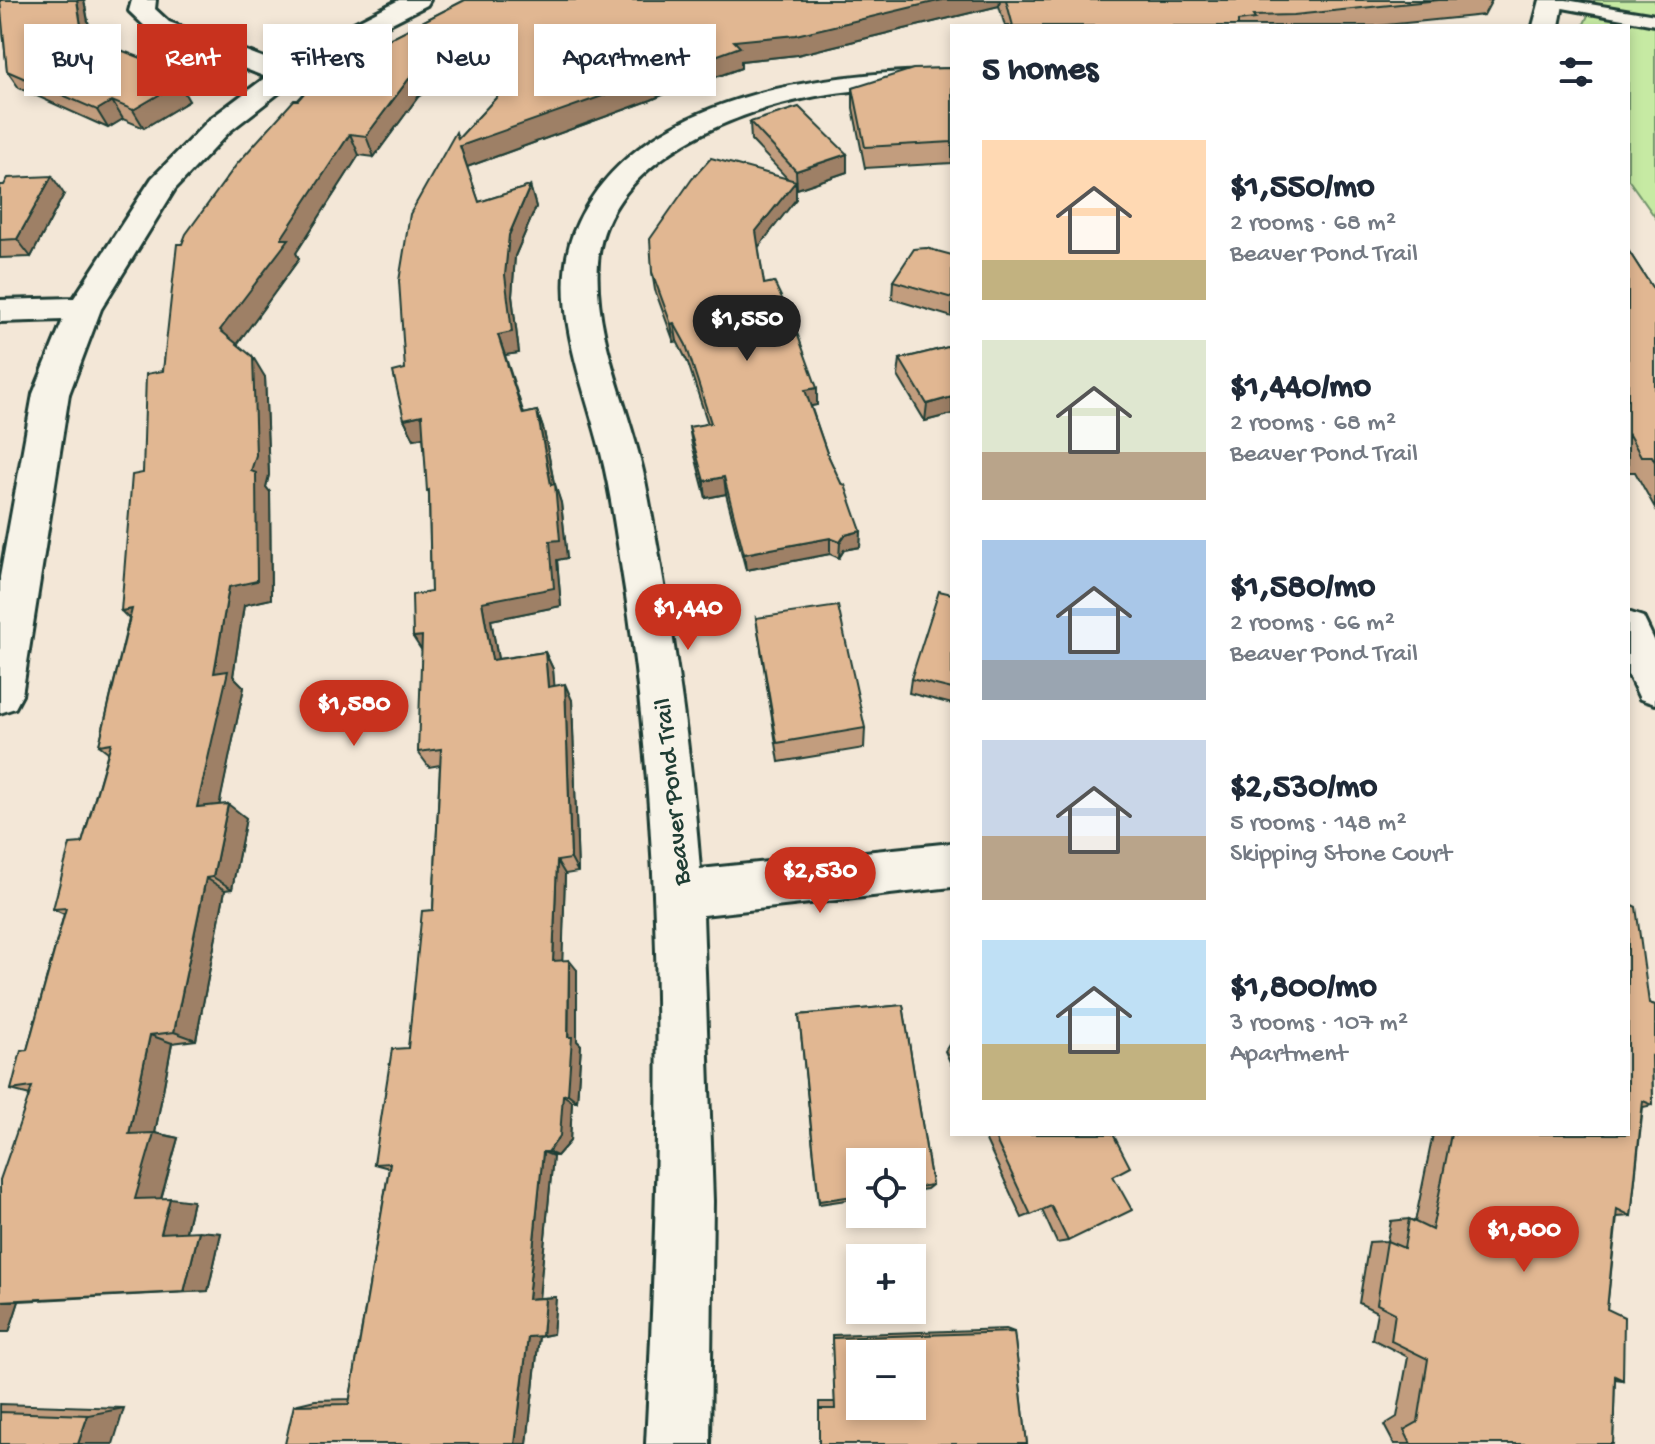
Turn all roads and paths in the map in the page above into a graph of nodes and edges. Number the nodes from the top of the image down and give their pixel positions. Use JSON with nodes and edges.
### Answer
{"nodes":[{"id":1,"x":144,"y":0,"type":"edge"},
{"id":2,"x":418,"y":0,"type":"edge"},
{"id":3,"x":1550,"y":9,"type":"edge"},
{"id":4,"x":1655,"y":20,"type":"edge"},
{"id":5,"x":371,"y":24,"type":"edge"},
{"id":6,"x":263,"y":67,"type":"edge"},
{"id":7,"x":950,"y":78,"type":"edge"},
{"id":8,"x":263,"y":92,"type":"edge"},
{"id":9,"x":84,"y":309,"type":"junction"},
{"id":10,"x":0,"y":311,"type":"edge"},
{"id":11,"x":1630,"y":633,"type":"edge"},
{"id":12,"x":1655,"y":686,"type":"edge"},
{"id":13,"x":0,"y":695,"type":"edge"},
{"id":14,"x":950,"y":865,"type":"edge"},
{"id":15,"x":680,"y":894,"type":"junction"},
{"id":16,"x":678,"y":1444,"type":"edge"}],
"edges":[{"from":1,"to":6,"type":"street"},
{"from":2,"to":5,"type":"street"},
{"from":3,"to":4,"type":"lane"},
{"from":7,"to":15,"type":"street","name":"Beaver Pond Trail"},
{"from":8,"to":9,"type":"street"},
{"from":9,"to":10,"type":"street"},
{"from":9,"to":13,"type":"street"},
{"from":11,"to":12,"type":"street"},
{"from":14,"to":15,"type":"street"},
{"from":15,"to":16,"type":"street","name":"Beaver Pond Trail"}]}
